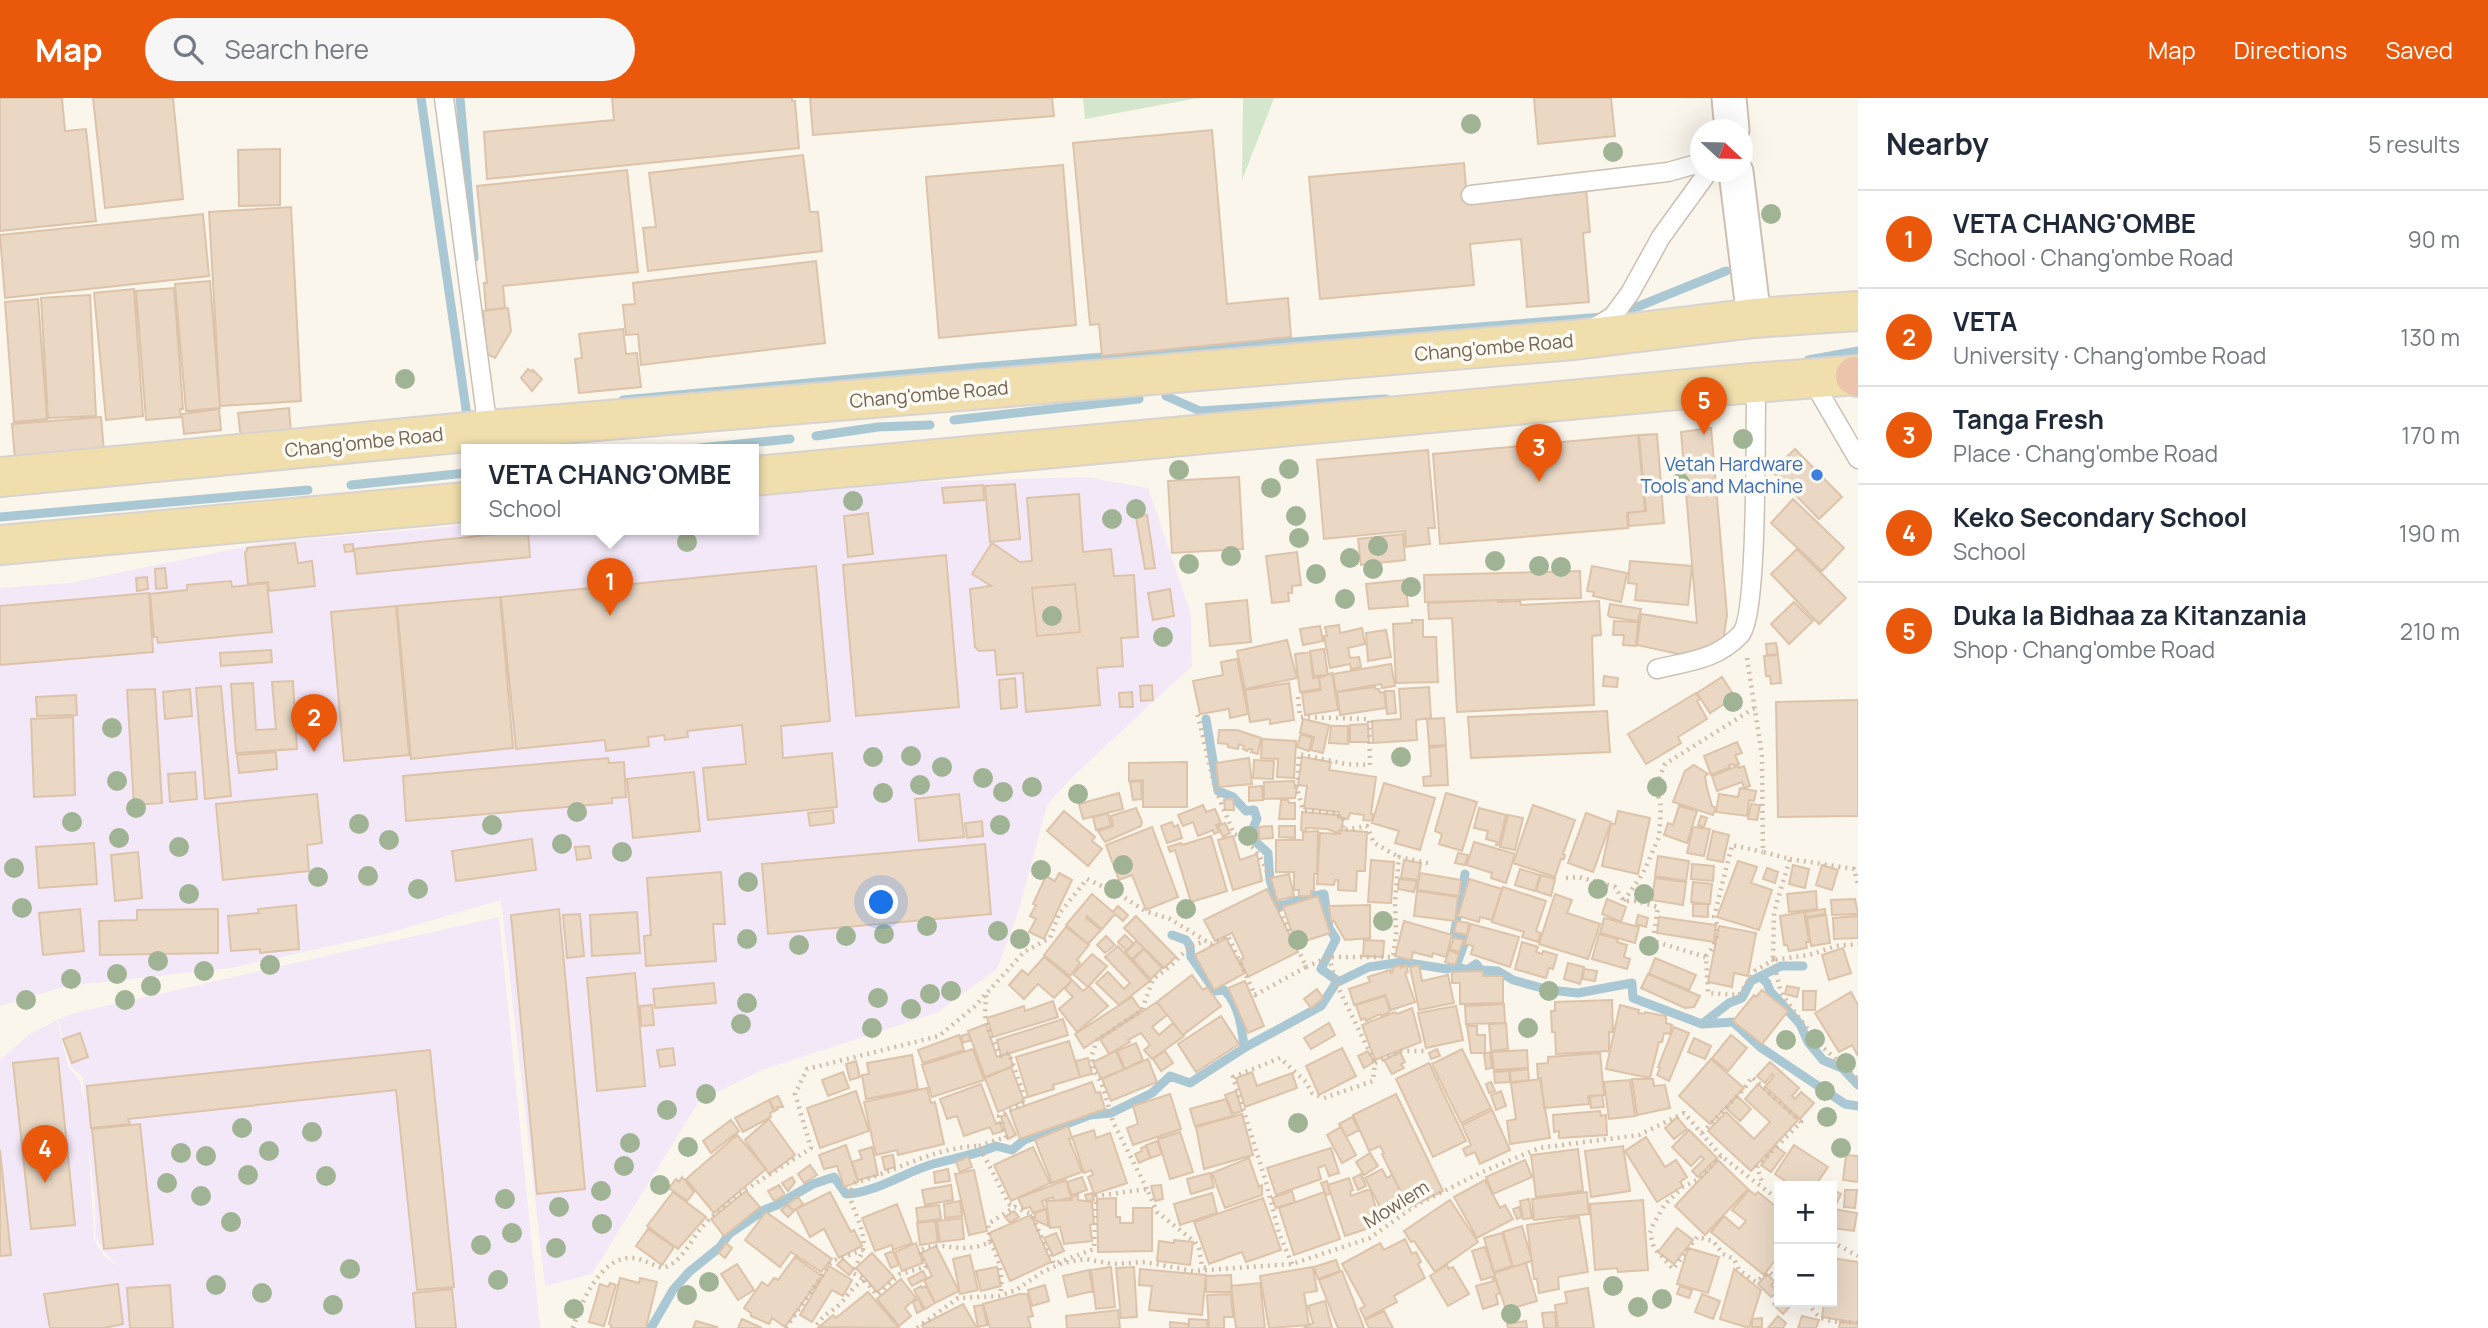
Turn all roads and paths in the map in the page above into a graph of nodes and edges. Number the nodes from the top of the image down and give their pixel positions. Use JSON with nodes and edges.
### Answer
{"nodes":[{"id":1,"x":444,"y":98,"type":"edge"},
{"id":2,"x":1729,"y":98,"type":"edge"},
{"id":3,"x":1731,"y":119,"type":"edge"},
{"id":4,"x":1690,"y":166,"type":"edge"},
{"id":5,"x":1701,"y":182,"type":"edge"},
{"id":6,"x":1737,"y":182,"type":"edge"},
{"id":7,"x":1471,"y":195,"type":"dead end"},
{"id":8,"x":1858,"y":311,"type":"edge"},
{"id":9,"x":1754,"y":318,"type":"junction"},
{"id":10,"x":1574,"y":340,"type":"junction"},
{"id":11,"x":1857,"y":376,"type":"edge"},
{"id":12,"x":1812,"y":380,"type":"junction"},
{"id":13,"x":1752,"y":383,"type":"junction"},
{"id":14,"x":488,"y":430,"type":"junction"},
{"id":15,"x":1858,"y":459,"type":"edge"},
{"id":16,"x":759,"y":476,"type":"edge"},
{"id":17,"x":0,"y":477,"type":"edge"},
{"id":18,"x":461,"y":503,"type":"edge"},
{"id":19,"x":0,"y":545,"type":"edge"},
{"id":20,"x":1743,"y":633,"type":"junction"},
{"id":21,"x":1657,"y":669,"type":"dead end"},
{"id":22,"x":1298,"y":697,"type":"dead end"},
{"id":23,"x":1756,"y":707,"type":"junction"},
{"id":24,"x":1197,"y":712,"type":"dead end"},
{"id":25,"x":1763,"y":852,"type":"junction"},
{"id":26,"x":1399,"y":858,"type":"junction"},
{"id":27,"x":1790,"y":859,"type":"junction"},
{"id":28,"x":1432,"y":864,"type":"dead end"},
{"id":29,"x":1566,"y":878,"type":"dead end"},
{"id":30,"x":1858,"y":885,"type":"edge"},
{"id":31,"x":1624,"y":901,"type":"junction"},
{"id":32,"x":1207,"y":941,"type":"junction"},
{"id":33,"x":1858,"y":944,"type":"edge"},
{"id":34,"x":1329,"y":957,"type":"junction"},
{"id":35,"x":1706,"y":957,"type":"junction"},
{"id":36,"x":1773,"y":960,"type":"junction"},
{"id":37,"x":1306,"y":967,"type":"junction"},
{"id":38,"x":986,"y":995,"type":"junction"},
{"id":39,"x":1424,"y":1051,"type":"dead end"},
{"id":40,"x":1375,"y":1063,"type":"junction"},
{"id":41,"x":1858,"y":1079,"type":"edge"},
{"id":42,"x":1702,"y":1133,"type":"junction"},
{"id":43,"x":979,"y":1146,"type":"junction"},
{"id":44,"x":1721,"y":1156,"type":"junction"},
{"id":45,"x":1763,"y":1186,"type":"junction"},
{"id":46,"x":1147,"y":1189,"type":"junction"},
{"id":47,"x":1774,"y":1196,"type":"edge"},
{"id":48,"x":1015,"y":1207,"type":"junction"},
{"id":49,"x":990,"y":1242,"type":"junction"},
{"id":50,"x":1836,"y":1244,"type":"edge"},
{"id":51,"x":863,"y":1250,"type":"junction"},
{"id":52,"x":1858,"y":1256,"type":"edge"},
{"id":53,"x":1292,"y":1264,"type":"junction"},
{"id":54,"x":1219,"y":1271,"type":"junction"},
{"id":55,"x":1774,"y":1276,"type":"edge"},
{"id":56,"x":865,"y":1280,"type":"junction"},
{"id":57,"x":999,"y":1296,"type":"junction"},
{"id":58,"x":1811,"y":1307,"type":"edge"},
{"id":59,"x":1858,"y":1323,"type":"edge"},
{"id":60,"x":573,"y":1328,"type":"edge"},
{"id":61,"x":786,"y":1328,"type":"edge"},
{"id":62,"x":815,"y":1328,"type":"edge"},
{"id":63,"x":917,"y":1328,"type":"edge"}],
"edges":[{"from":1,"to":14,"type":"lane"},
{"from":2,"to":3,"type":"street"},
{"from":4,"to":7,"type":"lane"},
{"from":5,"to":10,"type":"lane"},
{"from":6,"to":9,"type":"street"},
{"from":8,"to":9,"type":"main road","name":"Chang'ombe Road"},
{"from":9,"to":10,"type":"main road","name":"Chang'ombe Road"},
{"from":10,"to":14,"type":"main road","name":"Chang'ombe Road"},
{"from":11,"to":12,"type":"main road"},
{"from":12,"to":13,"type":"main road"},
{"from":12,"to":15,"type":"lane"},
{"from":13,"to":16,"type":"main road"},
{"from":13,"to":20,"type":"lane"},
{"from":14,"to":17,"type":"main road","name":"Chang'ombe Road"},
{"from":18,"to":19,"type":"main road"},
{"from":20,"to":21,"type":"lane"},
{"from":20,"to":23,"type":"path"},
{"from":22,"to":26,"type":"path"},
{"from":23,"to":25,"type":"path"},
{"from":23,"to":31,"type":"path"},
{"from":24,"to":37,"type":"path"},
{"from":25,"to":27,"type":"path"},
{"from":25,"to":35,"type":"path"},
{"from":26,"to":28,"type":"path"},
{"from":26,"to":34,"type":"path"},
{"from":27,"to":30,"type":"path"},
{"from":27,"to":36,"type":"path"},
{"from":29,"to":31,"type":"path"},
{"from":31,"to":35,"type":"path"},
{"from":32,"to":37,"type":"path"},
{"from":32,"to":38,"type":"path"},
{"from":32,"to":46,"type":"path"},
{"from":33,"to":36,"type":"path"},
{"from":34,"to":37,"type":"path"},
{"from":34,"to":40,"type":"path"},
{"from":35,"to":36,"type":"path"},
{"from":36,"to":41,"type":"path"},
{"from":38,"to":43,"type":"path"},
{"from":38,"to":60,"type":"path"},
{"from":39,"to":40,"type":"path"},
{"from":40,"to":53,"type":"path"},
{"from":42,"to":44,"type":"path","name":"Mowlem"},
{"from":42,"to":45,"type":"path"},
{"from":42,"to":53,"type":"path","name":"Mowlem"},
{"from":43,"to":48,"type":"path"},
{"from":43,"to":51,"type":"path"},
{"from":44,"to":45,"type":"path","name":"Mowlem"},
{"from":44,"to":55,"type":"path"},
{"from":45,"to":47,"type":"path","name":"Mowlem"},
{"from":46,"to":48,"type":"path"},
{"from":46,"to":54,"type":"path"},
{"from":48,"to":49,"type":"path"},
{"from":49,"to":56,"type":"path"},
{"from":49,"to":57,"type":"path"},
{"from":50,"to":52,"type":"path"},
{"from":51,"to":56,"type":"path"},
{"from":51,"to":61,"type":"path"},
{"from":53,"to":54,"type":"path","name":"Mowlem"},
{"from":54,"to":57,"type":"path","name":"Mowlem"},
{"from":56,"to":62,"type":"path"},
{"from":57,"to":63,"type":"path","name":"Mowlem"},
{"from":58,"to":59,"type":"path"}]}
